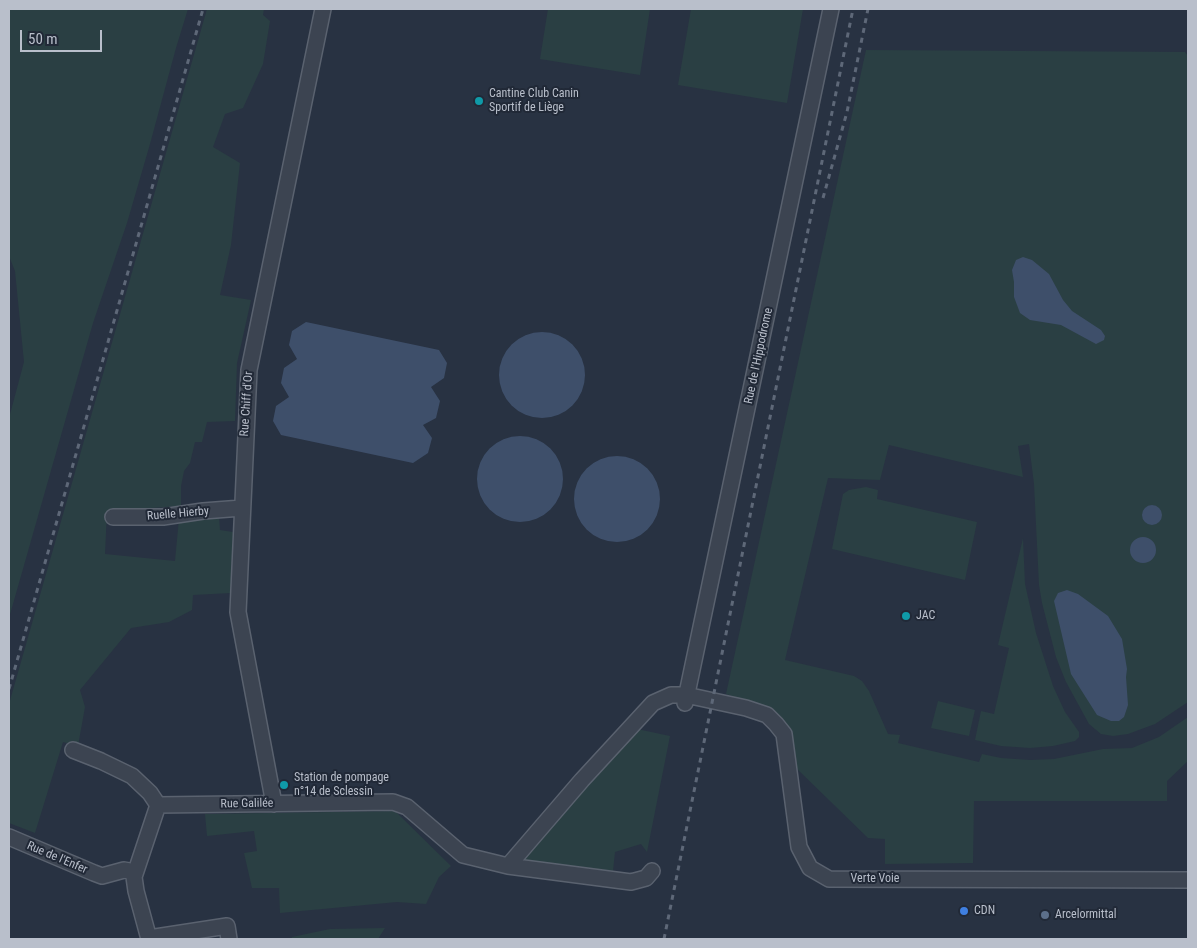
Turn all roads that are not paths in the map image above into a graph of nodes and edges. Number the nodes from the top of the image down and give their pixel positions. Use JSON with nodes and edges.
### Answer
{"nodes":[{"id":1,"x":323,"y":9,"type":"edge"},
{"id":2,"x":831,"y":9,"type":"edge"},
{"id":3,"x":242,"y":508,"type":"junction"},
{"id":4,"x":113,"y":517,"type":"dead end"},
{"id":5,"x":686,"y":699,"type":"junction"},
{"id":6,"x":74,"y":750,"type":"dead end"},
{"id":7,"x":274,"y":804,"type":"junction"},
{"id":8,"x":158,"y":805,"type":"junction"},
{"id":9,"x":9,"y":837,"type":"edge"},
{"id":10,"x":508,"y":866,"type":"junction"},
{"id":11,"x":652,"y":871,"type":"dead end"},
{"id":12,"x":135,"y":872,"type":"junction"},
{"id":13,"x":1188,"y":880,"type":"edge"},
{"id":14,"x":149,"y":938,"type":"edge"},
{"id":15,"x":229,"y":939,"type":"edge"}],
"edges":[{"from":1,"to":3,"type":"street","name":"Rue Chiff d'Or"},
{"from":2,"to":5,"type":"street","name":"Rue de l'Hippodrome"},
{"from":3,"to":4,"type":"street","name":"Ruelle Hierby"},
{"from":3,"to":7,"type":"street","name":"Rue Chiff d'Or"},
{"from":5,"to":10,"type":"street"},
{"from":5,"to":13,"type":"street","name":"Verte Voie"},
{"from":6,"to":8,"type":"street"},
{"from":7,"to":8,"type":"street","name":"Rue Galilée"},
{"from":7,"to":10,"type":"street","name":"Rue Galilée"},
{"from":8,"to":12,"type":"street"},
{"from":9,"to":12,"type":"street","name":"Rue de l'Enfer"},
{"from":10,"to":11,"type":"street","name":"Rue Galilée"},
{"from":12,"to":14,"type":"street"},
{"from":14,"to":15,"type":"street"}]}
